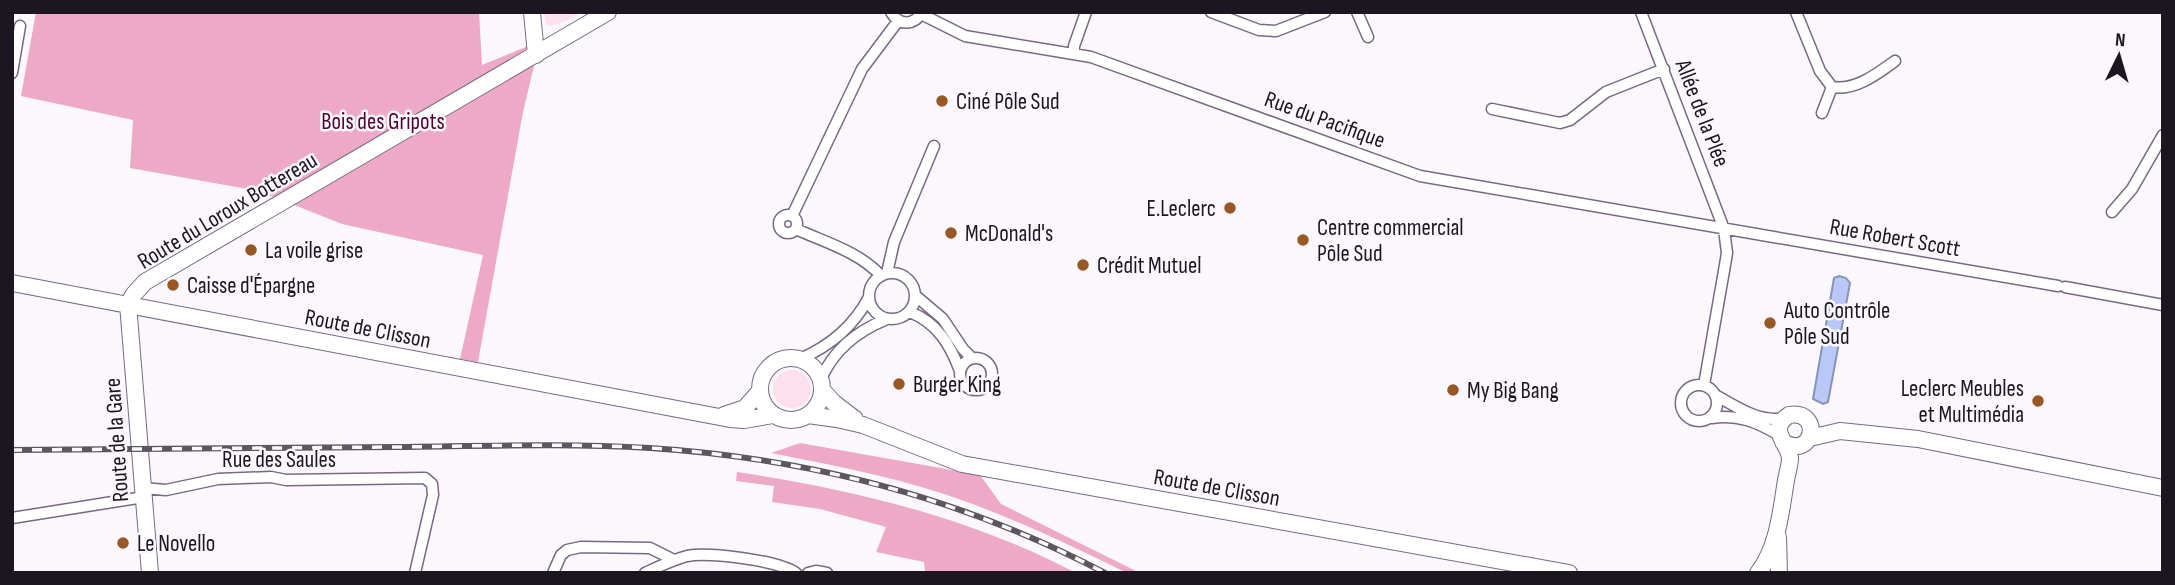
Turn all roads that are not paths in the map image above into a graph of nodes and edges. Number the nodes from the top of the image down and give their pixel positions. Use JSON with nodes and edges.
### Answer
{"nodes":[{"id":1,"x":532,"y":12,"type":"edge"},
{"id":2,"x":608,"y":12,"type":"edge"},
{"id":3,"x":1086,"y":12,"type":"edge"},
{"id":4,"x":1211,"y":12,"type":"edge"},
{"id":5,"x":1325,"y":12,"type":"edge"},
{"id":6,"x":1357,"y":12,"type":"edge"},
{"id":7,"x":1796,"y":12,"type":"edge"},
{"id":8,"x":922,"y":13,"type":"edge"},
{"id":9,"x":1643,"y":13,"type":"edge"},
{"id":10,"x":895,"y":17,"type":"edge"},
{"id":11,"x":20,"y":26,"type":"dead end"},
{"id":12,"x":1368,"y":37,"type":"dead end"},
{"id":13,"x":1074,"y":53,"type":"junction"},
{"id":14,"x":536,"y":55,"type":"junction"},
{"id":15,"x":1895,"y":61,"type":"dead end"},
{"id":16,"x":1664,"y":69,"type":"junction"},
{"id":17,"x":12,"y":73,"type":"edge"},
{"id":18,"x":1832,"y":87,"type":"junction"},
{"id":19,"x":1492,"y":109,"type":"dead end"},
{"id":20,"x":1822,"y":113,"type":"dead end"},
{"id":21,"x":2163,"y":135,"type":"edge"},
{"id":22,"x":934,"y":146,"type":"dead end"},
{"id":23,"x":2112,"y":212,"type":"dead end"},
{"id":24,"x":792,"y":216,"type":"junction"},
{"id":25,"x":796,"y":229,"type":"junction"},
{"id":26,"x":1724,"y":229,"type":"junction"},
{"id":27,"x":884,"y":274,"type":"junction"},
{"id":28,"x":12,"y":283,"type":"edge"},
{"id":29,"x":916,"y":296,"type":"junction"},
{"id":30,"x":869,"y":297,"type":"junction"},
{"id":31,"x":128,"y":304,"type":"junction"},
{"id":32,"x":2163,"y":304,"type":"edge"},
{"id":33,"x":910,"y":312,"type":"junction"},
{"id":34,"x":887,"y":319,"type":"junction"},
{"id":35,"x":972,"y":358,"type":"junction"},
{"id":36,"x":800,"y":359,"type":"junction"},
{"id":37,"x":960,"y":371,"type":"junction"},
{"id":38,"x":822,"y":385,"type":"junction"},
{"id":39,"x":1704,"y":385,"type":"junction"},
{"id":40,"x":760,"y":392,"type":"junction"},
{"id":41,"x":1717,"y":396,"type":"junction"},
{"id":42,"x":773,"y":415,"type":"junction"},
{"id":43,"x":808,"y":415,"type":"junction"},
{"id":44,"x":715,"y":416,"type":"junction"},
{"id":45,"x":1712,"y":418,"type":"junction"},
{"id":46,"x":1784,"y":418,"type":"junction"},
{"id":47,"x":863,"y":425,"type":"junction"},
{"id":48,"x":1809,"y":435,"type":"junction"},
{"id":49,"x":1781,"y":438,"type":"junction"},
{"id":50,"x":1790,"y":458,"type":"junction"},
{"id":51,"x":2163,"y":488,"type":"edge"},
{"id":52,"x":143,"y":493,"type":"junction"},
{"id":53,"x":12,"y":518,"type":"edge"},
{"id":54,"x":1778,"y":528,"type":"junction"},
{"id":55,"x":674,"y":560,"type":"junction"},
{"id":56,"x":150,"y":573,"type":"edge"},
{"id":57,"x":415,"y":573,"type":"edge"},
{"id":58,"x":553,"y":573,"type":"edge"},
{"id":59,"x":645,"y":573,"type":"edge"},
{"id":60,"x":796,"y":573,"type":"edge"},
{"id":61,"x":808,"y":573,"type":"edge"},
{"id":62,"x":827,"y":573,"type":"edge"},
{"id":63,"x":1569,"y":573,"type":"edge"},
{"id":64,"x":1758,"y":573,"type":"edge"},
{"id":65,"x":1779,"y":573,"type":"edge"}],
"edges":[{"from":1,"to":14,"type":"main road"},
{"from":2,"to":14,"type":"main road","name":"Route du Loroux Bottereau"},
{"from":3,"to":13,"type":"street"},
{"from":4,"to":5,"type":"street"},
{"from":6,"to":12,"type":"street"},
{"from":7,"to":18,"type":"street"},
{"from":8,"to":10,"type":"street"},
{"from":8,"to":13,"type":"street","name":"Rue du Pacifique"},
{"from":9,"to":16,"type":"street","name":"Allée de la Plée"},
{"from":10,"to":24,"type":"street"},
{"from":11,"to":17,"type":"street"},
{"from":13,"to":26,"type":"street","name":"Rue du Pacifique"},
{"from":14,"to":31,"type":"main road","name":"Route du Loroux Bottereau"},
{"from":15,"to":18,"type":"street"},
{"from":16,"to":19,"type":"street"},
{"from":16,"to":26,"type":"street","name":"Allée de la Plée"},
{"from":18,"to":20,"type":"street"},
{"from":21,"to":23,"type":"street"},
{"from":22,"to":27,"type":"street"},
{"from":24,"to":25,"type":"street"},
{"from":24,"to":25,"type":"street"},
{"from":25,"to":27,"type":"street"},
{"from":26,"to":32,"type":"street","name":"Rue Robert Scott"},
{"from":26,"to":39,"type":"street","name":"Allée de la Plée"},
{"from":27,"to":29,"type":"street"},
{"from":27,"to":30,"type":"street"},
{"from":28,"to":31,"type":"main road","name":"Route de Clisson"},
{"from":29,"to":33,"type":"street"},
{"from":29,"to":35,"type":"street"},
{"from":30,"to":34,"type":"street"},
{"from":30,"to":36,"type":"street"},
{"from":31,"to":44,"type":"main road","name":"Route de Clisson"},
{"from":31,"to":52,"type":"main road","name":"Route de la Gare"},
{"from":33,"to":34,"type":"street"},
{"from":33,"to":37,"type":"street"},
{"from":34,"to":38,"type":"street"},
{"from":35,"to":37,"type":"street"},
{"from":35,"to":37,"type":"street"},
{"from":36,"to":38,"type":"main road"},
{"from":36,"to":40,"type":"main road"},
{"from":38,"to":43,"type":"main road"},
{"from":38,"to":47,"type":"main road","name":"Route de Clisson"},
{"from":39,"to":41,"type":"street"},
{"from":39,"to":45,"type":"street"},
{"from":40,"to":42,"type":"main road"},
{"from":40,"to":44,"type":"main road","name":"Route de Clisson"},
{"from":41,"to":45,"type":"street"},
{"from":41,"to":46,"type":"street"},
{"from":42,"to":43,"type":"main road"},
{"from":42,"to":44,"type":"main road","name":"Route de Clisson"},
{"from":43,"to":47,"type":"main road","name":"Route de Clisson"},
{"from":45,"to":49,"type":"street"},
{"from":46,"to":48,"type":"main road"},
{"from":46,"to":49,"type":"main road"},
{"from":47,"to":63,"type":"main road","name":"Route de Clisson"},
{"from":48,"to":49,"type":"main road"},
{"from":48,"to":50,"type":"main road"},
{"from":48,"to":51,"type":"main road"},
{"from":49,"to":50,"type":"main road"},
{"from":50,"to":54,"type":"main road"},
{"from":52,"to":53,"type":"street","name":"Rue des Saules"},
{"from":52,"to":56,"type":"main road","name":"Route de la Gare"},
{"from":52,"to":57,"type":"street","name":"Rue des Saules"},
{"from":54,"to":64,"type":"main road"},
{"from":54,"to":65,"type":"main road"},
{"from":55,"to":58,"type":"street"},
{"from":55,"to":59,"type":"street"},
{"from":55,"to":60,"type":"street"},
{"from":61,"to":62,"type":"street"}]}
